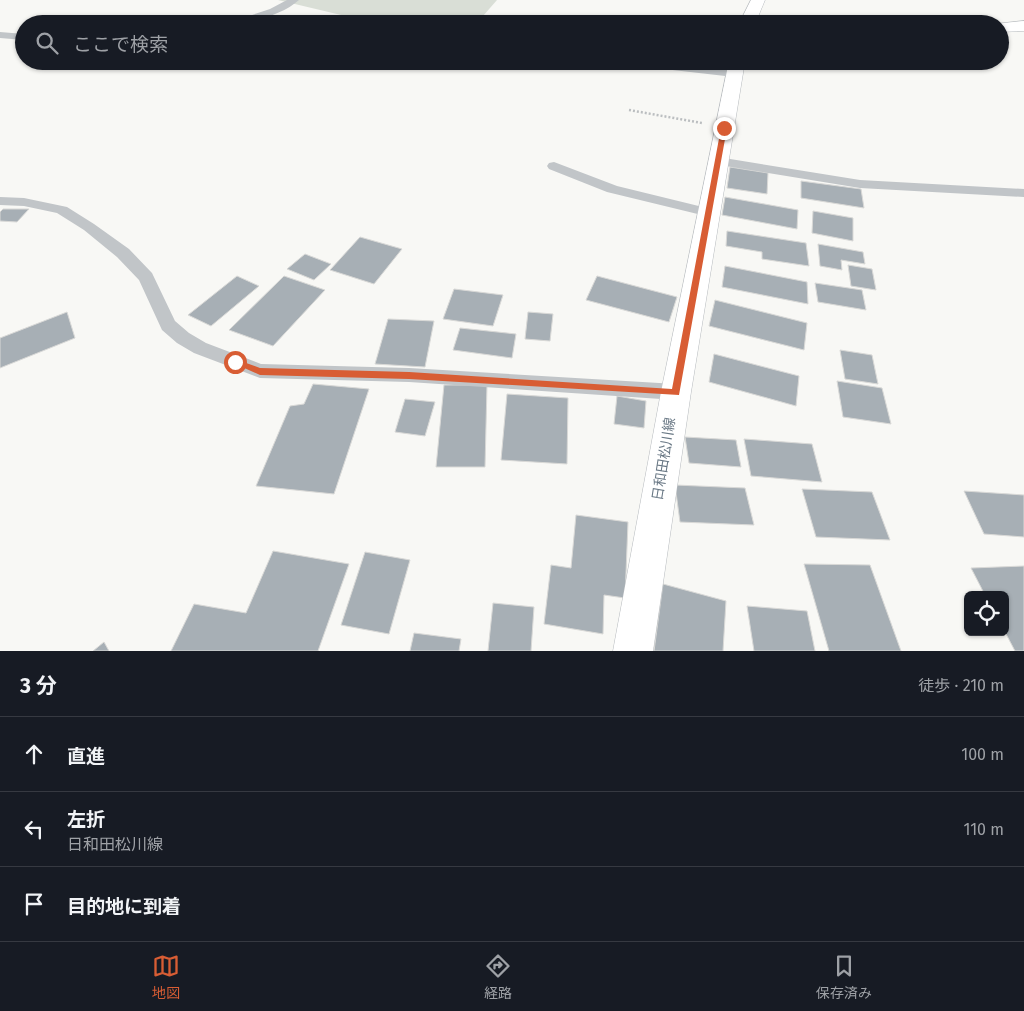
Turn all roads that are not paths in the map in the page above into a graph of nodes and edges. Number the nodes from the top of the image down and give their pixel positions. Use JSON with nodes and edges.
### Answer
{"nodes":[{"id":1,"x":294,"y":0,"type":"edge"},
{"id":2,"x":758,"y":0,"type":"edge"},
{"id":3,"x":260,"y":15,"type":"edge"},
{"id":4,"x":751,"y":15,"type":"edge"},
{"id":5,"x":1024,"y":26,"type":"edge"},
{"id":6,"x":1009,"y":27,"type":"edge"},
{"id":7,"x":0,"y":35,"type":"edge"},
{"id":8,"x":15,"y":36,"type":"edge"},
{"id":9,"x":736,"y":70,"type":"edge"},
{"id":10,"x":718,"y":161,"type":"junction"},
{"id":11,"x":554,"y":166,"type":"dead end"},
{"id":12,"x":1024,"y":193,"type":"edge"},
{"id":13,"x":0,"y":201,"type":"edge"},
{"id":14,"x":710,"y":213,"type":"junction"},
{"id":15,"x":676,"y":392,"type":"junction"},
{"id":16,"x":633,"y":651,"type":"edge"}],
"edges":[{"from":1,"to":3,"type":"lane"},
{"from":2,"to":4,"type":"main road"},
{"from":5,"to":6,"type":"main road"},
{"from":7,"to":8,"type":"lane"},
{"from":9,"to":10,"type":"main road","name":"日和田松川線"},
{"from":10,"to":12,"type":"lane"},
{"from":10,"to":14,"type":"main road","name":"日和田松川線"},
{"from":11,"to":14,"type":"lane"},
{"from":13,"to":15,"type":"lane"},
{"from":14,"to":15,"type":"main road","name":"日和田松川線"},
{"from":15,"to":16,"type":"main road","name":"日和田松川線"}]}
